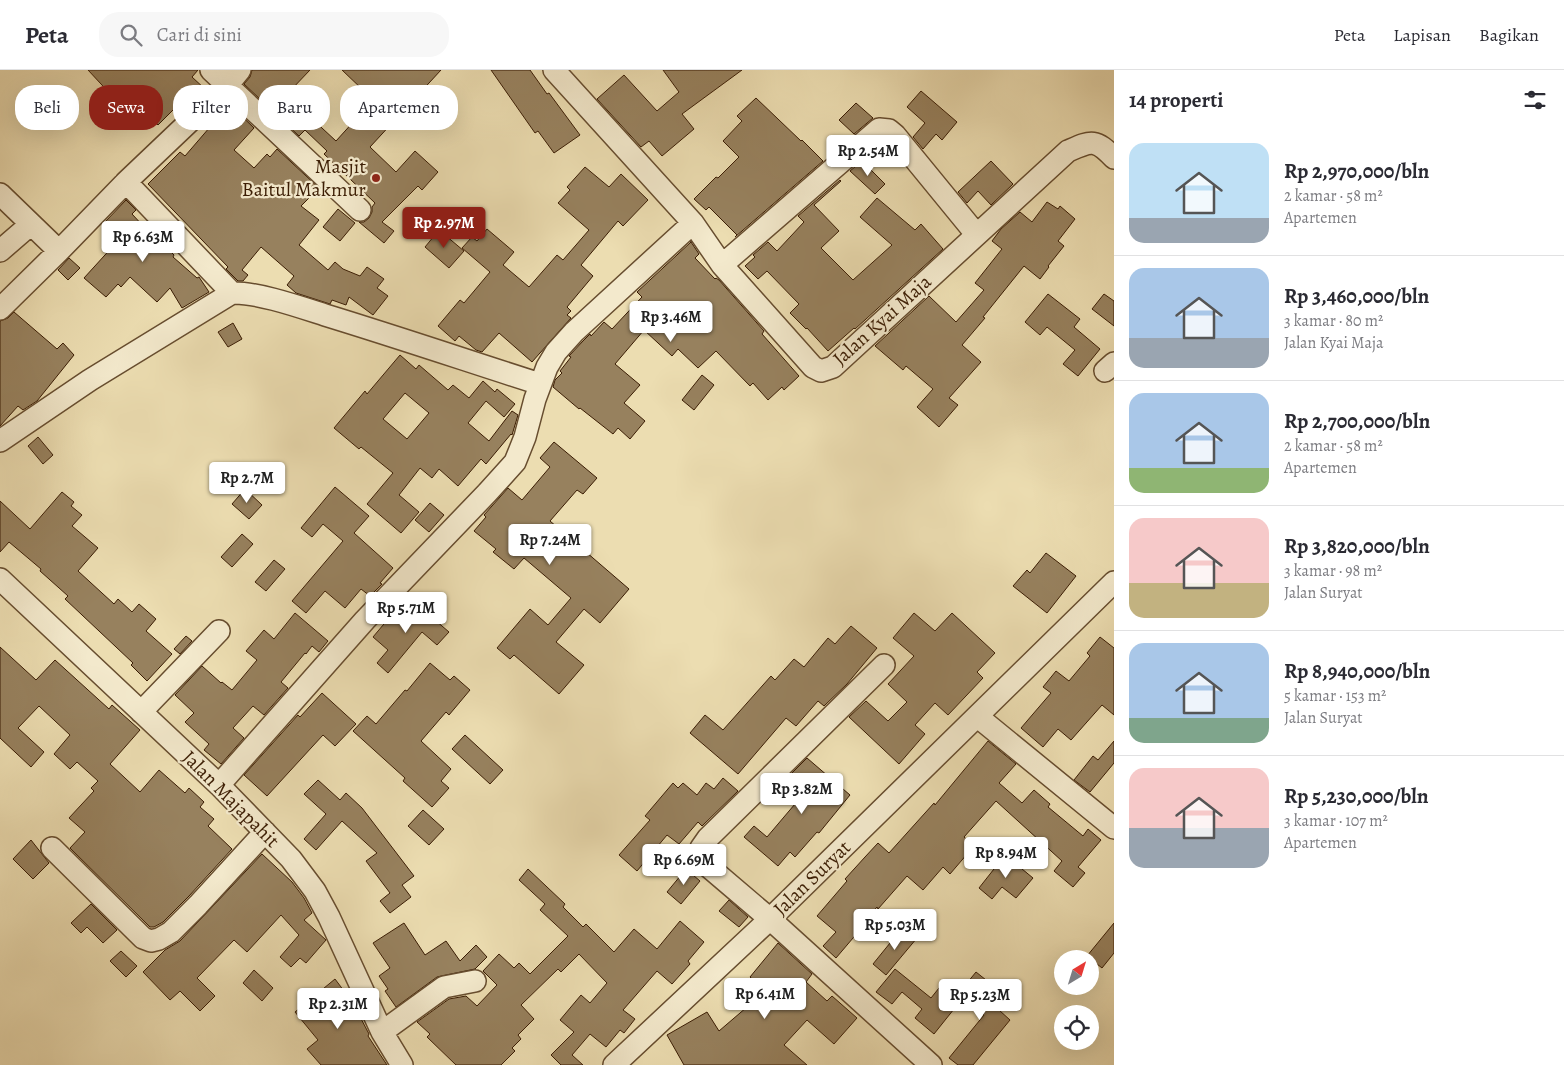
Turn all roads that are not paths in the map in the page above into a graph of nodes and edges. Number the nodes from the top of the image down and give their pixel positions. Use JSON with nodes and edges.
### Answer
{"nodes":[{"id":1,"x":211,"y":70,"type":"edge"},
{"id":2,"x":554,"y":70,"type":"edge"},
{"id":3,"x":234,"y":78,"type":"edge"},
{"id":4,"x":1114,"y":158,"type":"edge"},
{"id":5,"x":126,"y":182,"type":"junction"},
{"id":6,"x":0,"y":194,"type":"edge"},
{"id":7,"x":360,"y":210,"type":"dead end"},
{"id":8,"x":693,"y":223,"type":"junction"},
{"id":9,"x":30,"y":224,"type":"junction"},
{"id":10,"x":976,"y":234,"type":"junction"},
{"id":11,"x":0,"y":251,"type":"edge"},
{"id":12,"x":59,"y":251,"type":"junction"},
{"id":13,"x":722,"y":265,"type":"junction"},
{"id":14,"x":232,"y":293,"type":"junction"},
{"id":15,"x":0,"y":309,"type":"edge"},
{"id":16,"x":537,"y":391,"type":"junction"},
{"id":17,"x":0,"y":441,"type":"edge"},
{"id":18,"x":0,"y":579,"type":"edge"},
{"id":19,"x":1114,"y":582,"type":"edge"},
{"id":20,"x":219,"y":631,"type":"dead end"},
{"id":21,"x":884,"y":665,"type":"dead end"},
{"id":22,"x":141,"y":712,"type":"junction"},
{"id":23,"x":978,"y":717,"type":"junction"},
{"id":24,"x":219,"y":785,"type":"junction"},
{"id":25,"x":1114,"y":828,"type":"edge"},
{"id":26,"x":265,"y":832,"type":"junction"},
{"id":27,"x":52,"y":848,"type":"dead end"},
{"id":28,"x":770,"y":920,"type":"junction"},
{"id":29,"x":475,"y":981,"type":"dead end"},
{"id":30,"x":382,"y":1032,"type":"junction"},
{"id":31,"x":402,"y":1065,"type":"edge"},
{"id":32,"x":614,"y":1065,"type":"edge"},
{"id":33,"x":931,"y":1065,"type":"edge"}],
"edges":[{"from":1,"to":3,"type":"street"},
{"from":2,"to":8,"type":"street","name":"Jalan Kyai Maja"},
{"from":3,"to":5,"type":"street"},
{"from":3,"to":7,"type":"street"},
{"from":4,"to":10,"type":"street","name":"Jalan Kyai Maja"},
{"from":5,"to":12,"type":"street"},
{"from":5,"to":14,"type":"street"},
{"from":6,"to":9,"type":"street"},
{"from":8,"to":13,"type":"street","name":"Jalan Kyai Maja"},
{"from":8,"to":16,"type":"street"},
{"from":9,"to":11,"type":"street"},
{"from":9,"to":12,"type":"street"},
{"from":10,"to":13,"type":"street","name":"Jalan Kyai Maja"},
{"from":10,"to":13,"type":"street"},
{"from":12,"to":15,"type":"street"},
{"from":14,"to":16,"type":"street"},
{"from":14,"to":17,"type":"street"},
{"from":16,"to":24,"type":"street"},
{"from":18,"to":22,"type":"street","name":"Jalan Majapahit"},
{"from":19,"to":23,"type":"street","name":"Jalan Suryat"},
{"from":20,"to":22,"type":"street"},
{"from":21,"to":28,"type":"street"},
{"from":22,"to":24,"type":"street","name":"Jalan Majapahit"},
{"from":23,"to":25,"type":"street"},
{"from":23,"to":28,"type":"street","name":"Jalan Suryat"},
{"from":24,"to":26,"type":"street","name":"Jalan Majapahit"},
{"from":26,"to":27,"type":"street"},
{"from":26,"to":30,"type":"street","name":"Jalan Majapahit"},
{"from":28,"to":32,"type":"street","name":"Jalan Suryat"},
{"from":28,"to":33,"type":"street"},
{"from":29,"to":30,"type":"street"},
{"from":30,"to":31,"type":"street","name":"Jalan Majapahit"}]}
